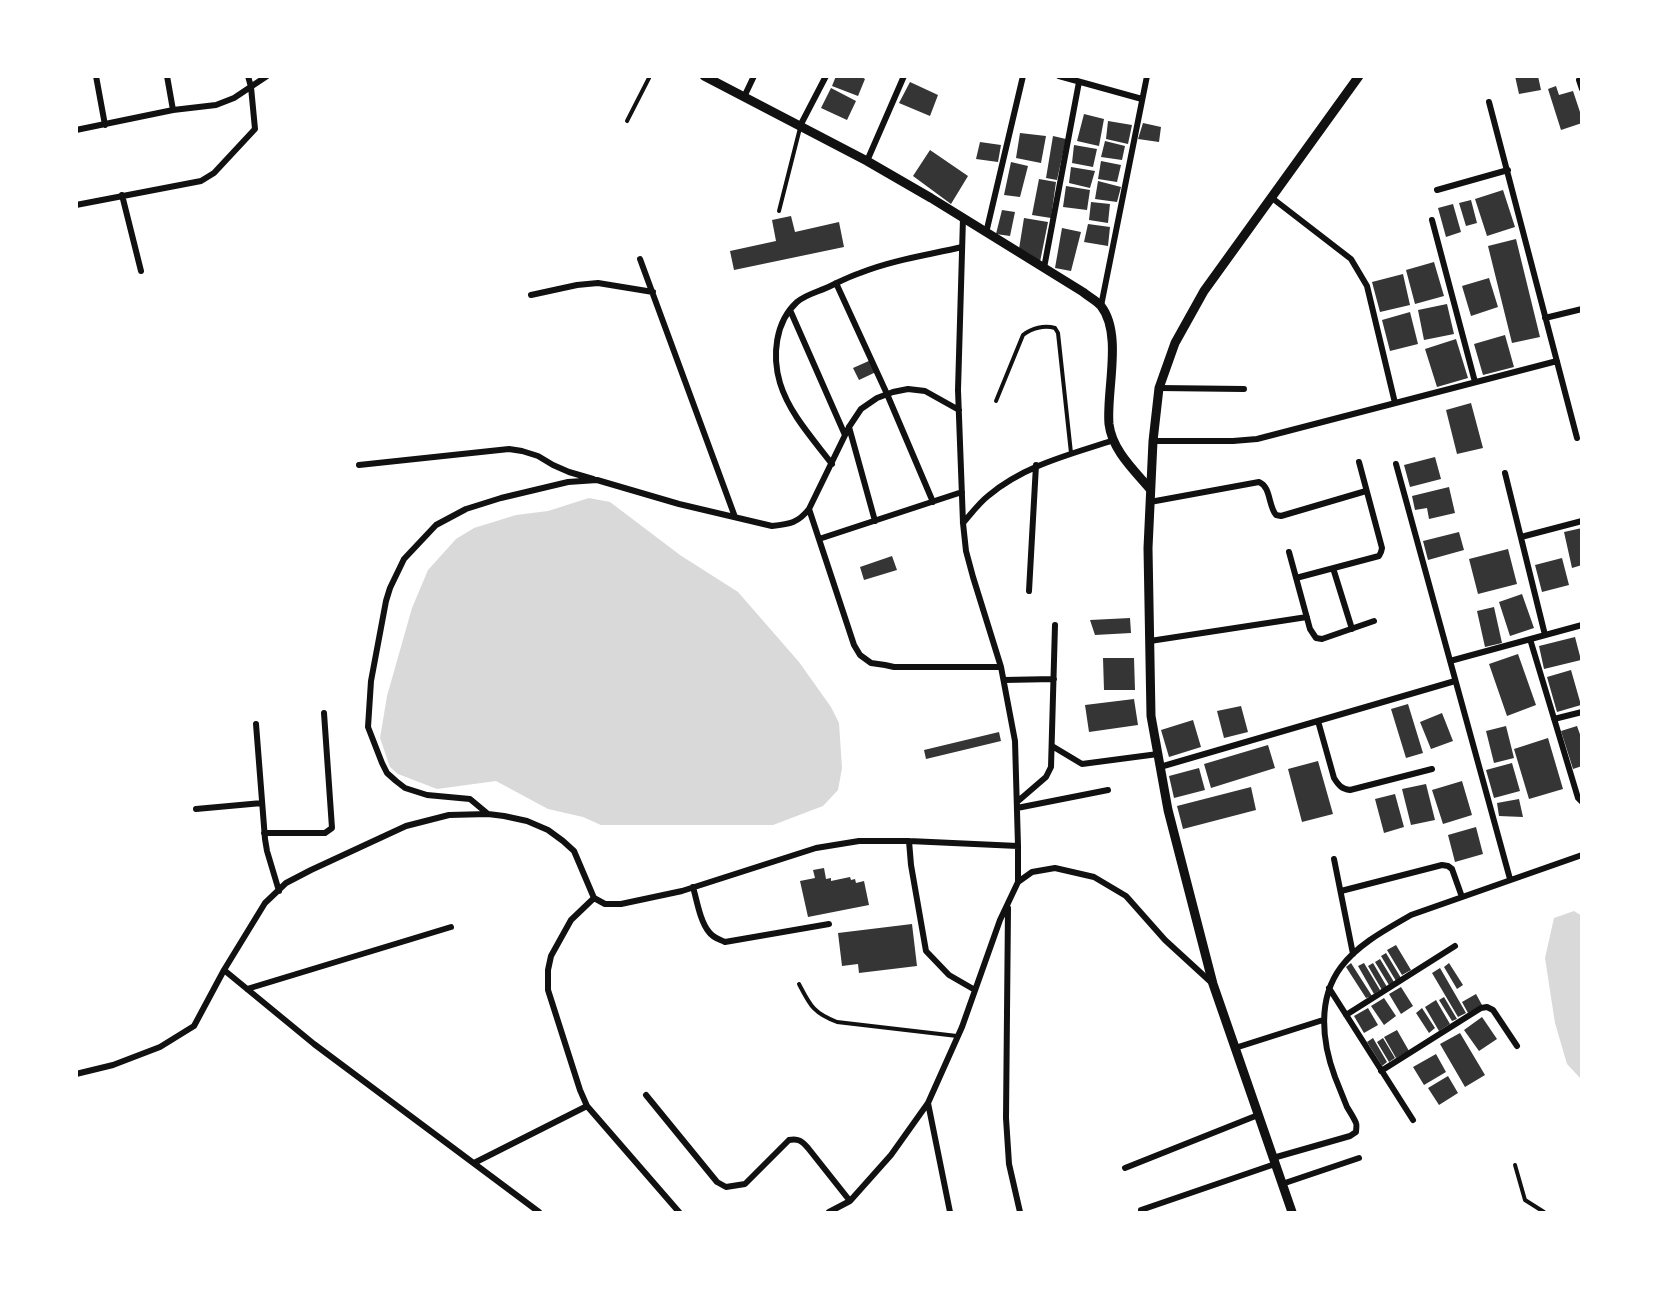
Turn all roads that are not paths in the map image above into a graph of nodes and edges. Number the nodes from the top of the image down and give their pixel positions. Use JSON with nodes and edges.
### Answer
{"nodes":[{"id":1,"x":96,"y":76,"type":"edge"},
{"id":2,"x":167,"y":76,"type":"edge"},
{"id":3,"x":248,"y":76,"type":"edge"},
{"id":4,"x":267,"y":76,"type":"edge"},
{"id":5,"x":650,"y":76,"type":"edge"},
{"id":6,"x":704,"y":76,"type":"edge"},
{"id":7,"x":754,"y":76,"type":"edge"},
{"id":8,"x":826,"y":76,"type":"edge"},
{"id":9,"x":904,"y":76,"type":"edge"},
{"id":10,"x":1023,"y":76,"type":"edge"},
{"id":11,"x":1059,"y":76,"type":"edge"},
{"id":12,"x":1147,"y":76,"type":"edge"},
{"id":13,"x":1359,"y":76,"type":"edge"},
{"id":14,"x":1579,"y":80,"type":"dead end"},
{"id":15,"x":1079,"y":82,"type":"junction"},
{"id":16,"x":251,"y":87,"type":"junction"},
{"id":17,"x":1581,"y":89,"type":"edge"},
{"id":18,"x":744,"y":98,"type":"junction"},
{"id":19,"x":1142,"y":99,"type":"junction"},
{"id":20,"x":1489,"y":102,"type":"dead end"},
{"id":21,"x":173,"y":110,"type":"junction"},
{"id":22,"x":627,"y":121,"type":"dead end"},
{"id":23,"x":105,"y":125,"type":"junction"},
{"id":24,"x":800,"y":126,"type":"junction"},
{"id":25,"x":76,"y":130,"type":"edge"},
{"id":26,"x":867,"y":161,"type":"junction"},
{"id":27,"x":1508,"y":170,"type":"junction"},
{"id":28,"x":1437,"y":190,"type":"dead end"},
{"id":29,"x":122,"y":195,"type":"junction"},
{"id":30,"x":1272,"y":198,"type":"junction"},
{"id":31,"x":76,"y":205,"type":"edge"},
{"id":32,"x":779,"y":211,"type":"dead end"},
{"id":33,"x":963,"y":218,"type":"junction"},
{"id":34,"x":1432,"y":220,"type":"dead end"},
{"id":35,"x":987,"y":233,"type":"junction"},
{"id":36,"x":962,"y":247,"type":"junction"},
{"id":37,"x":640,"y":259,"type":"dead end"},
{"id":38,"x":1044,"y":268,"type":"junction"},
{"id":39,"x":141,"y":271,"type":"dead end"},
{"id":40,"x":836,"y":284,"type":"junction"},
{"id":41,"x":652,"y":292,"type":"junction"},
{"id":42,"x":531,"y":295,"type":"dead end"},
{"id":43,"x":1101,"y":306,"type":"junction"},
{"id":44,"x":1581,"y":309,"type":"edge"},
{"id":45,"x":790,"y":310,"type":"junction"},
{"id":46,"x":1545,"y":318,"type":"junction"},
{"id":47,"x":1557,"y":361,"type":"junction"},
{"id":48,"x":1475,"y":382,"type":"junction"},
{"id":49,"x":1159,"y":388,"type":"junction"},
{"id":50,"x":1244,"y":389,"type":"dead end"},
{"id":51,"x":887,"y":394,"type":"junction"},
{"id":52,"x":996,"y":401,"type":"dead end"},
{"id":53,"x":1395,"y":403,"type":"junction"},
{"id":54,"x":959,"y":410,"type":"junction"},
{"id":55,"x":849,"y":427,"type":"junction"},
{"id":56,"x":845,"y":435,"type":"junction"},
{"id":57,"x":1577,"y":438,"type":"dead end"},
{"id":58,"x":1114,"y":440,"type":"junction"},
{"id":59,"x":1152,"y":441,"type":"junction"},
{"id":60,"x":1071,"y":454,"type":"junction"},
{"id":61,"x":1359,"y":462,"type":"dead end"},
{"id":62,"x":832,"y":464,"type":"junction"},
{"id":63,"x":1396,"y":464,"type":"dead end"},
{"id":64,"x":359,"y":465,"type":"dead end"},
{"id":65,"x":1036,"y":465,"type":"junction"},
{"id":66,"x":1505,"y":473,"type":"dead end"},
{"id":67,"x":597,"y":480,"type":"junction"},
{"id":68,"x":1150,"y":489,"type":"junction"},
{"id":69,"x":1366,"y":491,"type":"junction"},
{"id":70,"x":962,"y":492,"type":"junction"},
{"id":71,"x":933,"y":502,"type":"junction"},
{"id":72,"x":1150,"y":502,"type":"junction"},
{"id":73,"x":809,"y":509,"type":"junction"},
{"id":74,"x":735,"y":517,"type":"junction"},
{"id":75,"x":875,"y":521,"type":"junction"},
{"id":76,"x":1581,"y":521,"type":"edge"},
{"id":77,"x":963,"y":523,"type":"junction"},
{"id":78,"x":1521,"y":537,"type":"junction"},
{"id":79,"x":819,"y":539,"type":"junction"},
{"id":80,"x":1289,"y":552,"type":"dead end"},
{"id":81,"x":1333,"y":568,"type":"junction"},
{"id":82,"x":1296,"y":578,"type":"junction"},
{"id":83,"x":1029,"y":591,"type":"dead end"},
{"id":84,"x":1307,"y":617,"type":"junction"},
{"id":85,"x":1374,"y":621,"type":"dead end"},
{"id":86,"x":1056,"y":625,"type":"dead end"},
{"id":87,"x":1581,"y":625,"type":"edge"},
{"id":88,"x":1352,"y":629,"type":"junction"},
{"id":89,"x":1545,"y":635,"type":"junction"},
{"id":90,"x":1530,"y":639,"type":"junction"},
{"id":91,"x":1150,"y":641,"type":"junction"},
{"id":92,"x":1450,"y":661,"type":"junction"},
{"id":93,"x":1001,"y":667,"type":"junction"},
{"id":94,"x":1054,"y":679,"type":"junction"},
{"id":95,"x":1004,"y":680,"type":"junction"},
{"id":96,"x":1455,"y":681,"type":"junction"},
{"id":97,"x":1581,"y":712,"type":"edge"},
{"id":98,"x":324,"y":713,"type":"dead end"},
{"id":99,"x":1554,"y":719,"type":"junction"},
{"id":100,"x":1318,"y":721,"type":"junction"},
{"id":101,"x":256,"y":724,"type":"dead end"},
{"id":102,"x":1052,"y":746,"type":"junction"},
{"id":103,"x":1158,"y":754,"type":"junction"},
{"id":104,"x":1160,"y":767,"type":"junction"},
{"id":105,"x":1432,"y":769,"type":"dead end"},
{"id":106,"x":1108,"y":790,"type":"dead end"},
{"id":107,"x":1581,"y":802,"type":"edge"},
{"id":108,"x":262,"y":803,"type":"junction"},
{"id":109,"x":1017,"y":805,"type":"junction"},
{"id":110,"x":196,"y":809,"type":"dead end"},
{"id":111,"x":488,"y":814,"type":"junction"},
{"id":112,"x":264,"y":832,"type":"junction"},
{"id":113,"x":909,"y":841,"type":"junction"},
{"id":114,"x":1018,"y":846,"type":"junction"},
{"id":115,"x":1581,"y":855,"type":"edge"},
{"id":116,"x":1334,"y":859,"type":"dead end"},
{"id":117,"x":1510,"y":879,"type":"junction"},
{"id":118,"x":1018,"y":882,"type":"junction"},
{"id":119,"x":693,"y":887,"type":"junction"},
{"id":120,"x":279,"y":891,"type":"junction"},
{"id":121,"x":1341,"y":891,"type":"junction"},
{"id":122,"x":1462,"y":897,"type":"junction"},
{"id":123,"x":594,"y":898,"type":"junction"},
{"id":124,"x":1008,"y":904,"type":"junction"},
{"id":125,"x":829,"y":924,"type":"dead end"},
{"id":126,"x":451,"y":927,"type":"dead end"},
{"id":127,"x":1455,"y":946,"type":"dead end"},
{"id":128,"x":1353,"y":954,"type":"junction"},
{"id":129,"x":224,"y":970,"type":"junction"},
{"id":130,"x":799,"y":984,"type":"dead end"},
{"id":131,"x":1213,"y":984,"type":"junction"},
{"id":132,"x":1329,"y":988,"type":"junction"},
{"id":133,"x":247,"y":989,"type":"junction"},
{"id":134,"x":975,"y":990,"type":"junction"},
{"id":135,"x":1346,"y":1015,"type":"junction"},
{"id":136,"x":1323,"y":1020,"type":"junction"},
{"id":137,"x":958,"y":1036,"type":"junction"},
{"id":138,"x":1517,"y":1046,"type":"dead end"},
{"id":139,"x":1235,"y":1048,"type":"junction"},
{"id":140,"x":1382,"y":1071,"type":"junction"},
{"id":141,"x":76,"y":1074,"type":"edge"},
{"id":142,"x":646,"y":1095,"type":"dead end"},
{"id":143,"x":928,"y":1103,"type":"junction"},
{"id":144,"x":587,"y":1106,"type":"junction"},
{"id":145,"x":1258,"y":1115,"type":"junction"},
{"id":146,"x":1413,"y":1120,"type":"dead end"},
{"id":147,"x":1359,"y":1158,"type":"dead end"},
{"id":148,"x":1274,"y":1161,"type":"junction"},
{"id":149,"x":474,"y":1163,"type":"junction"},
{"id":150,"x":1515,"y":1165,"type":"dead end"},
{"id":151,"x":1125,"y":1168,"type":"dead end"},
{"id":152,"x":1282,"y":1184,"type":"junction"},
{"id":153,"x":850,"y":1202,"type":"junction"},
{"id":154,"x":1141,"y":1210,"type":"dead end"},
{"id":155,"x":539,"y":1212,"type":"edge"},
{"id":156,"x":679,"y":1212,"type":"edge"},
{"id":157,"x":829,"y":1212,"type":"edge"},
{"id":158,"x":950,"y":1212,"type":"edge"},
{"id":159,"x":1020,"y":1212,"type":"edge"},
{"id":160,"x":1292,"y":1212,"type":"edge"},
{"id":161,"x":1544,"y":1212,"type":"edge"}],
"edges":[{"from":1,"to":23,"type":"street"},
{"from":2,"to":21,"type":"street"},
{"from":3,"to":16,"type":"street"},
{"from":4,"to":16,"type":"street"},
{"from":5,"to":22,"type":"lane"},
{"from":6,"to":18,"type":"street"},
{"from":7,"to":18,"type":"street"},
{"from":8,"to":24,"type":"street"},
{"from":9,"to":26,"type":"street"},
{"from":10,"to":35,"type":"street"},
{"from":11,"to":15,"type":"street"},
{"from":12,"to":19,"type":"street"},
{"from":13,"to":30,"type":"street"},
{"from":14,"to":17,"type":"street"},
{"from":15,"to":19,"type":"street"},
{"from":15,"to":38,"type":"street"},
{"from":16,"to":21,"type":"street"},
{"from":16,"to":29,"type":"street"},
{"from":18,"to":24,"type":"street"},
{"from":19,"to":43,"type":"street"},
{"from":20,"to":27,"type":"street"},
{"from":21,"to":23,"type":"street"},
{"from":23,"to":25,"type":"street"},
{"from":24,"to":26,"type":"street"},
{"from":24,"to":32,"type":"lane"},
{"from":26,"to":33,"type":"street"},
{"from":27,"to":28,"type":"street"},
{"from":27,"to":46,"type":"street"},
{"from":29,"to":31,"type":"street"},
{"from":29,"to":39,"type":"street"},
{"from":30,"to":49,"type":"street"},
{"from":30,"to":53,"type":"street"},
{"from":33,"to":35,"type":"street"},
{"from":33,"to":36,"type":"street"},
{"from":34,"to":48,"type":"street"},
{"from":35,"to":38,"type":"street"},
{"from":36,"to":40,"type":"street"},
{"from":36,"to":54,"type":"street"},
{"from":37,"to":41,"type":"street"},
{"from":38,"to":43,"type":"street"},
{"from":40,"to":45,"type":"street"},
{"from":40,"to":51,"type":"street"},
{"from":41,"to":42,"type":"street"},
{"from":41,"to":74,"type":"street"},
{"from":43,"to":58,"type":"street"},
{"from":44,"to":46,"type":"street"},
{"from":45,"to":56,"type":"street"},
{"from":45,"to":62,"type":"street"},
{"from":46,"to":47,"type":"street"},
{"from":47,"to":48,"type":"street"},
{"from":47,"to":57,"type":"street"},
{"from":48,"to":53,"type":"street"},
{"from":49,"to":50,"type":"street"},
{"from":49,"to":59,"type":"street"},
{"from":51,"to":54,"type":"street"},
{"from":51,"to":55,"type":"street"},
{"from":51,"to":71,"type":"street"},
{"from":52,"to":60,"type":"lane"},
{"from":53,"to":59,"type":"street"},
{"from":54,"to":70,"type":"street"},
{"from":55,"to":56,"type":"street"},
{"from":55,"to":75,"type":"street"},
{"from":56,"to":62,"type":"street"},
{"from":58,"to":60,"type":"street"},
{"from":58,"to":68,"type":"street"},
{"from":59,"to":68,"type":"street"},
{"from":60,"to":65,"type":"street"},
{"from":61,"to":69,"type":"street"},
{"from":62,"to":73,"type":"street"},
{"from":63,"to":92,"type":"street"},
{"from":64,"to":67,"type":"street"},
{"from":65,"to":77,"type":"street"},
{"from":65,"to":83,"type":"street"},
{"from":66,"to":78,"type":"street"},
{"from":67,"to":74,"type":"street"},
{"from":67,"to":111,"type":"street"},
{"from":68,"to":72,"type":"street"},
{"from":69,"to":72,"type":"street"},
{"from":69,"to":81,"type":"street"},
{"from":70,"to":71,"type":"street"},
{"from":70,"to":77,"type":"street"},
{"from":71,"to":75,"type":"street"},
{"from":72,"to":91,"type":"street"},
{"from":73,"to":74,"type":"street"},
{"from":73,"to":79,"type":"street"},
{"from":75,"to":79,"type":"street"},
{"from":76,"to":78,"type":"street"},
{"from":77,"to":93,"type":"street"},
{"from":78,"to":89,"type":"street"},
{"from":79,"to":93,"type":"street"},
{"from":80,"to":82,"type":"street"},
{"from":81,"to":82,"type":"street"},
{"from":81,"to":88,"type":"street"},
{"from":82,"to":84,"type":"street"},
{"from":84,"to":88,"type":"street"},
{"from":84,"to":91,"type":"street"},
{"from":85,"to":88,"type":"street"},
{"from":86,"to":94,"type":"street"},
{"from":87,"to":89,"type":"street"},
{"from":89,"to":90,"type":"street"},
{"from":90,"to":92,"type":"street"},
{"from":90,"to":99,"type":"street"},
{"from":91,"to":103,"type":"street"},
{"from":92,"to":96,"type":"street"},
{"from":93,"to":95,"type":"street"},
{"from":94,"to":95,"type":"street"},
{"from":94,"to":102,"type":"street"},
{"from":95,"to":109,"type":"street"},
{"from":96,"to":100,"type":"street"},
{"from":96,"to":117,"type":"street"},
{"from":97,"to":99,"type":"street"},
{"from":98,"to":112,"type":"street"},
{"from":99,"to":107,"type":"street"},
{"from":100,"to":104,"type":"street"},
{"from":100,"to":105,"type":"street"},
{"from":101,"to":108,"type":"street"},
{"from":102,"to":103,"type":"street"},
{"from":102,"to":109,"type":"street"},
{"from":103,"to":104,"type":"street"},
{"from":104,"to":131,"type":"street"},
{"from":106,"to":109,"type":"street"},
{"from":108,"to":110,"type":"street"},
{"from":108,"to":112,"type":"street"},
{"from":109,"to":114,"type":"street"},
{"from":111,"to":120,"type":"street"},
{"from":111,"to":123,"type":"street"},
{"from":112,"to":120,"type":"street"},
{"from":113,"to":114,"type":"street"},
{"from":113,"to":119,"type":"street"},
{"from":113,"to":134,"type":"street"},
{"from":114,"to":118,"type":"street"},
{"from":115,"to":117,"type":"street"},
{"from":116,"to":121,"type":"street"},
{"from":117,"to":122,"type":"street"},
{"from":118,"to":124,"type":"street"},
{"from":118,"to":131,"type":"street"},
{"from":119,"to":123,"type":"street"},
{"from":119,"to":125,"type":"street"},
{"from":120,"to":129,"type":"street"},
{"from":121,"to":122,"type":"street"},
{"from":121,"to":128,"type":"street"},
{"from":122,"to":128,"type":"street"},
{"from":123,"to":144,"type":"street"},
{"from":124,"to":134,"type":"street"},
{"from":124,"to":159,"type":"street"},
{"from":126,"to":133,"type":"street"},
{"from":127,"to":135,"type":"street"},
{"from":128,"to":132,"type":"street"},
{"from":129,"to":133,"type":"street"},
{"from":129,"to":141,"type":"street"},
{"from":130,"to":137,"type":"lane"},
{"from":131,"to":139,"type":"street"},
{"from":132,"to":135,"type":"street"},
{"from":132,"to":136,"type":"street"},
{"from":133,"to":149,"type":"street"},
{"from":134,"to":137,"type":"street"},
{"from":135,"to":140,"type":"street"},
{"from":136,"to":139,"type":"street"},
{"from":136,"to":148,"type":"street"},
{"from":137,"to":143,"type":"street"},
{"from":138,"to":140,"type":"street"},
{"from":139,"to":145,"type":"street"},
{"from":140,"to":146,"type":"street"},
{"from":142,"to":153,"type":"street"},
{"from":143,"to":153,"type":"street"},
{"from":143,"to":158,"type":"street"},
{"from":144,"to":149,"type":"street"},
{"from":144,"to":156,"type":"street"},
{"from":145,"to":148,"type":"street"},
{"from":145,"to":151,"type":"street"},
{"from":147,"to":152,"type":"street"},
{"from":148,"to":152,"type":"street"},
{"from":148,"to":154,"type":"street"},
{"from":149,"to":155,"type":"street"},
{"from":150,"to":161,"type":"lane"},
{"from":152,"to":160,"type":"street"},
{"from":153,"to":157,"type":"street"}]}
